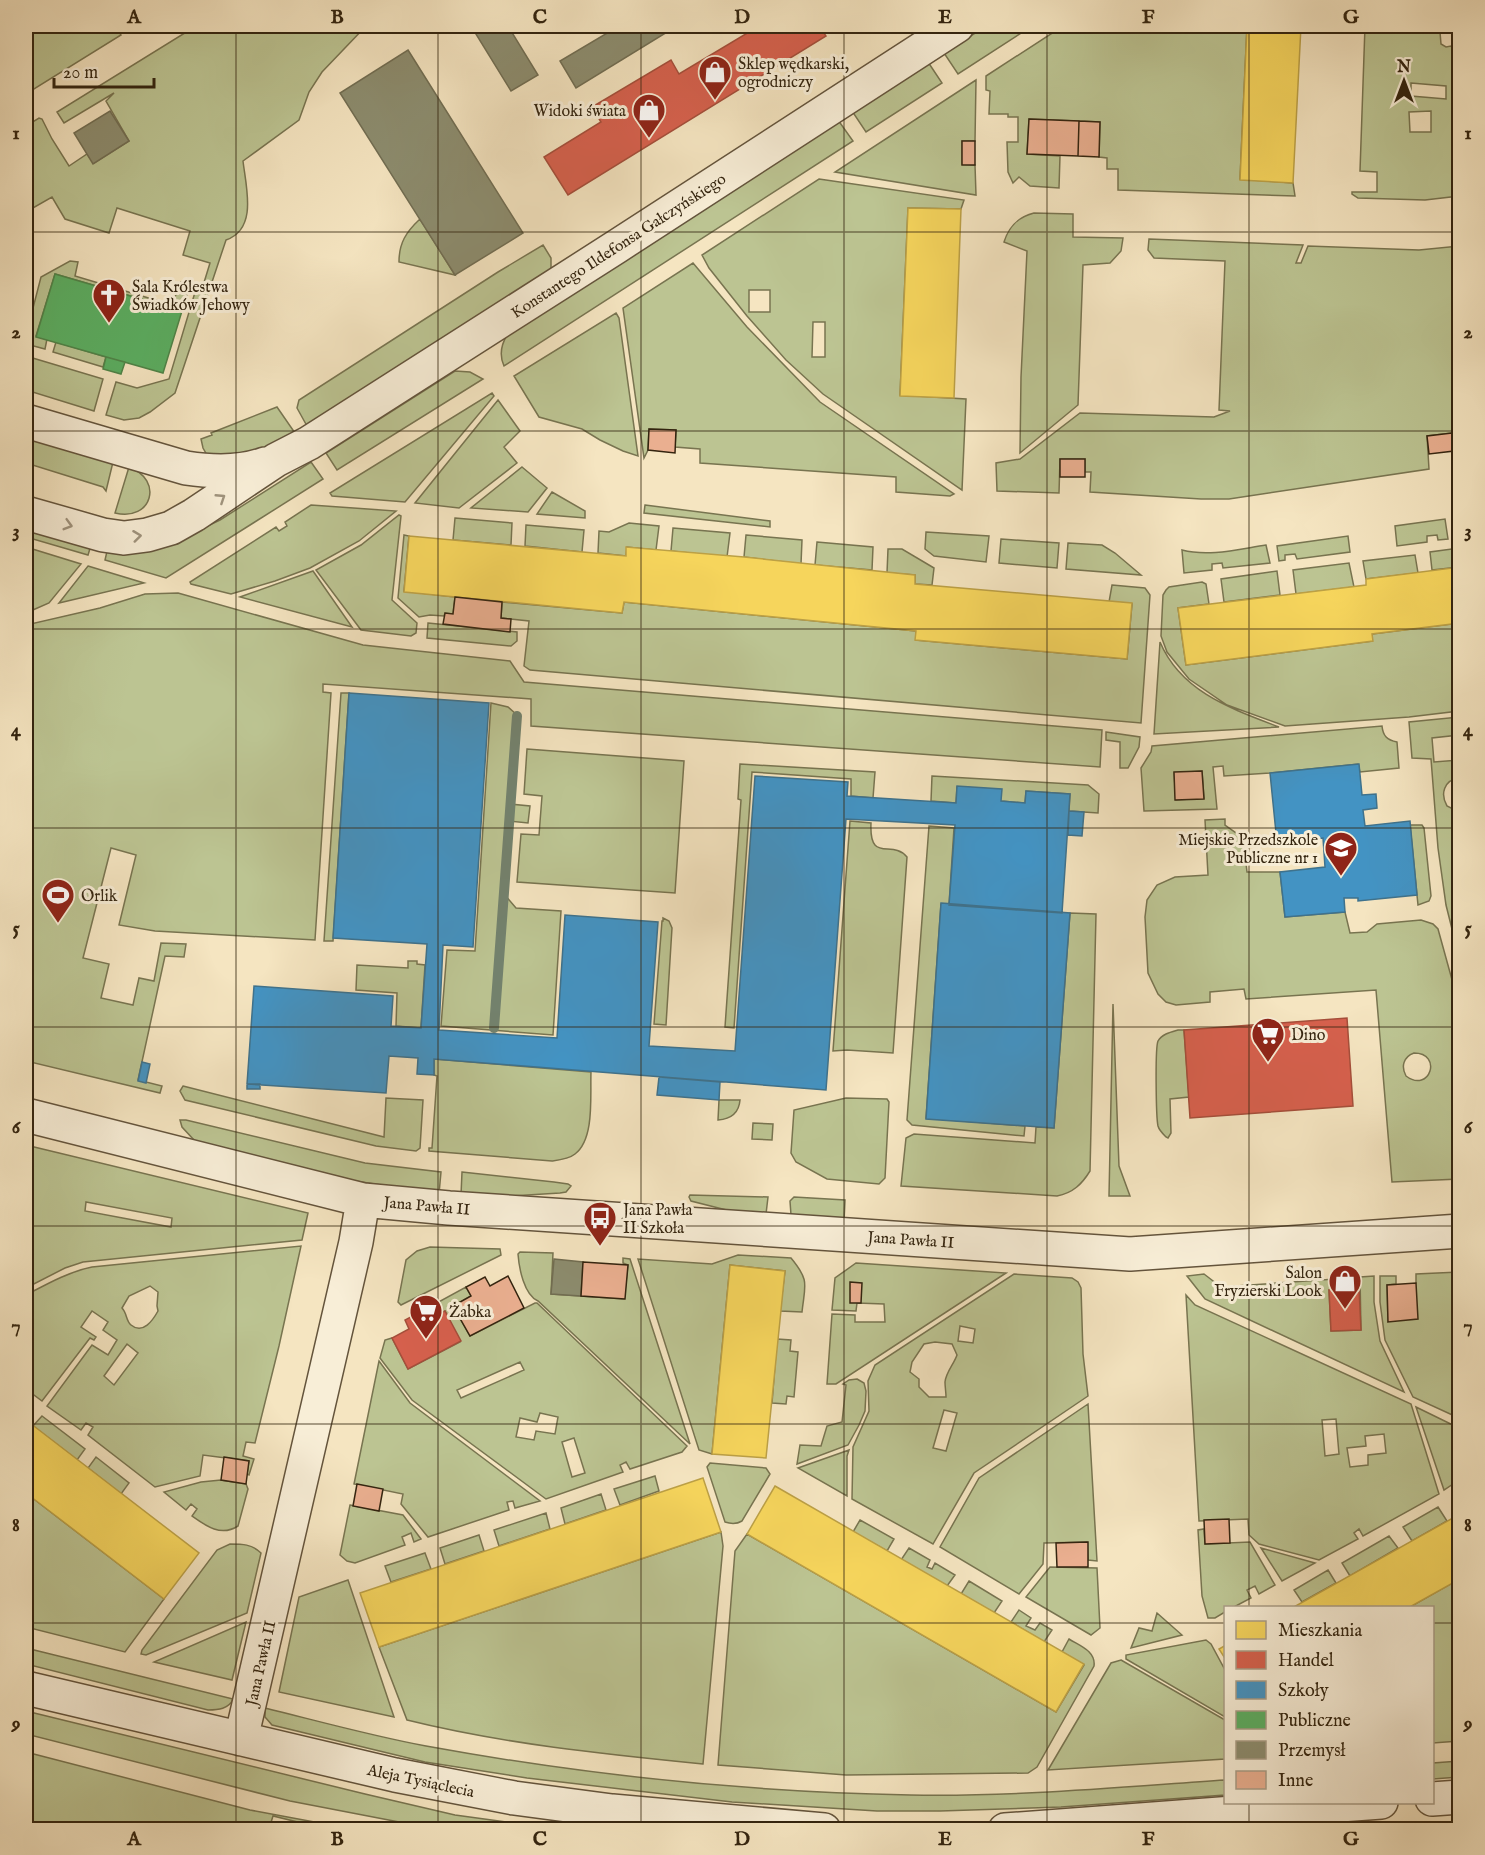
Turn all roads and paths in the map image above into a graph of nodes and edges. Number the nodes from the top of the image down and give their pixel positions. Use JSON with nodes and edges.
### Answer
{"nodes":[{"id":1,"x":957,"y":26,"type":"edge"},
{"id":2,"x":26,"y":421,"type":"edge"},
{"id":3,"x":276,"y":460,"type":"junction"},
{"id":4,"x":26,"y":513,"type":"edge"},
{"id":5,"x":26,"y":1114,"type":"edge"},
{"id":6,"x":363,"y":1200,"type":"junction"},
{"id":7,"x":1460,"y":1231,"type":"edge"},
{"id":8,"x":26,"y":1688,"type":"edge"},
{"id":9,"x":242,"y":1739,"type":"junction"},
{"id":10,"x":1460,"y":1797,"type":"edge"},
{"id":11,"x":1434,"y":1799,"type":"edge"},
{"id":12,"x":1367,"y":1804,"type":"edge"},
{"id":13,"x":824,"y":1830,"type":"edge"},
{"id":14,"x":1005,"y":1830,"type":"edge"}],
"edges":[{"from":1,"to":3,"type":"street","name":"Konstantego Ildefonsa Gałczyńskiego"},
{"from":2,"to":3,"type":"street","name":"Konstantego Ildefonsa Gałczyńskiego"},
{"from":4,"to":3,"type":"street","name":"Konstantego Ildefonsa Gałczyńskiego","one_way":true},
{"from":5,"to":6,"type":"street","name":"Jana Pawła II"},
{"from":6,"to":7,"type":"street","name":"Jana Pawła II"},
{"from":6,"to":9,"type":"street","name":"Jana Pawła II"},
{"from":8,"to":9,"type":"street","name":"Aleja Tysiąclecia"},
{"from":9,"to":13,"type":"street","name":"Aleja Tysiąclecia"},
{"from":10,"to":11,"type":"street"},
{"from":12,"to":14,"type":"street"}]}
